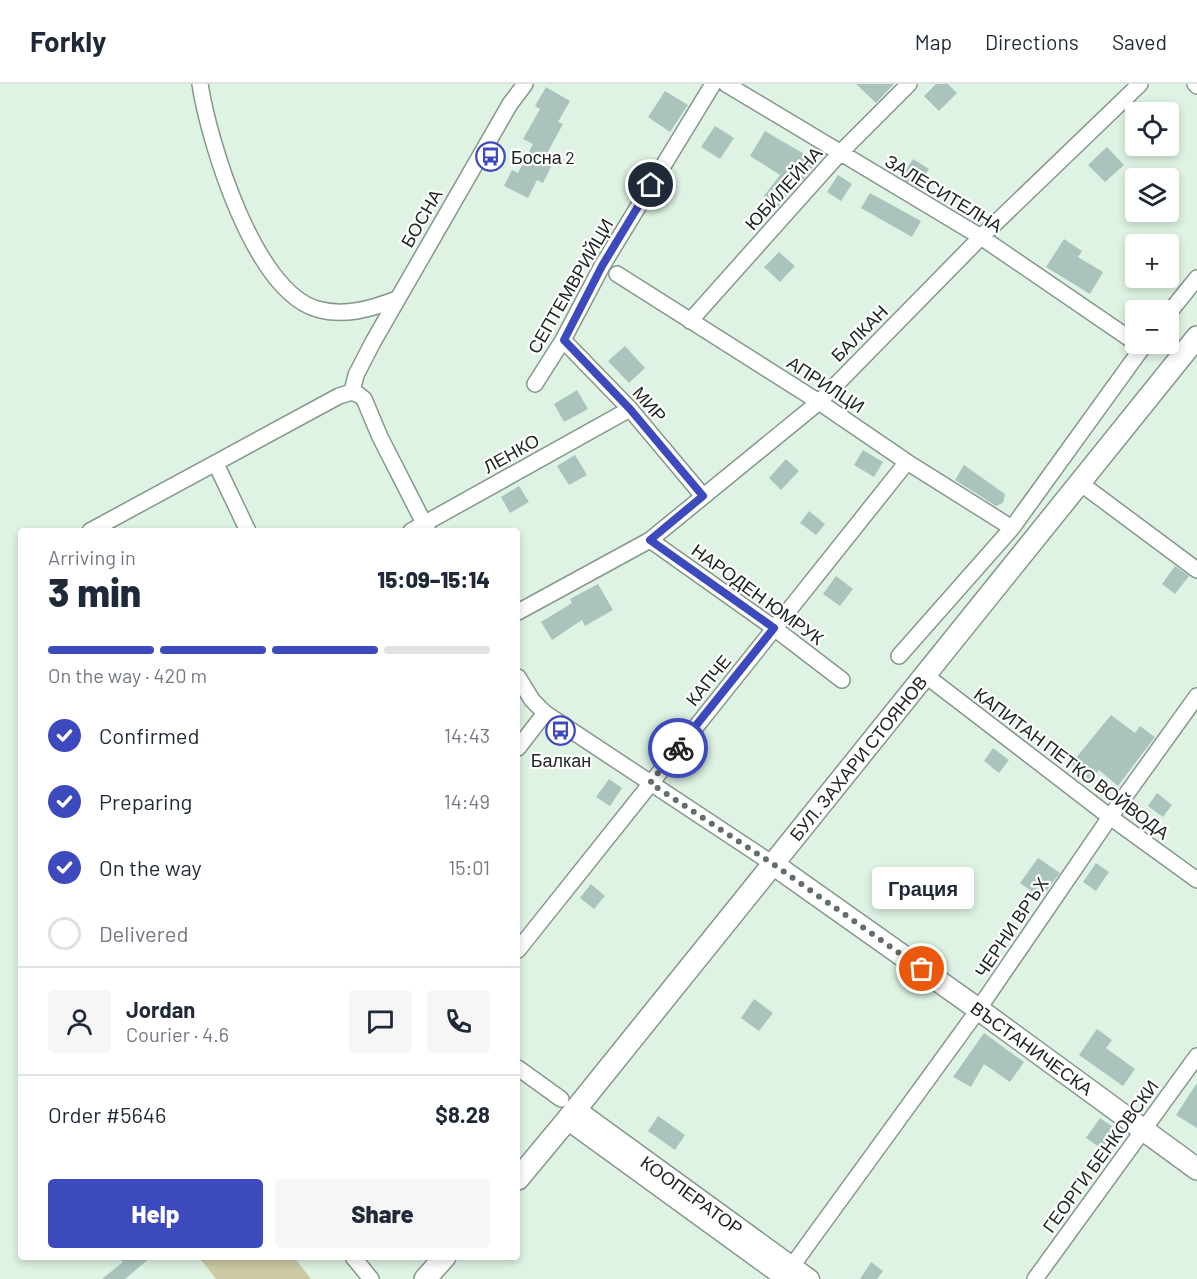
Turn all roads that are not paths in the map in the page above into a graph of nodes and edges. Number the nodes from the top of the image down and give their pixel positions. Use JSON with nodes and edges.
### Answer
{"nodes":[{"id":1,"x":200,"y":84,"type":"edge"},
{"id":2,"x":525,"y":84,"type":"edge"},
{"id":3,"x":713,"y":84,"type":"edge"},
{"id":4,"x":726,"y":84,"type":"edge"},
{"id":5,"x":909,"y":84,"type":"edge"},
{"id":6,"x":1140,"y":84,"type":"edge"},
{"id":7,"x":840,"y":153,"type":"junction"},
{"id":8,"x":981,"y":237,"type":"junction"},
{"id":9,"x":617,"y":274,"type":"dead end"},
{"id":10,"x":1197,"y":278,"type":"edge"},
{"id":11,"x":397,"y":299,"type":"junction"},
{"id":12,"x":1179,"y":300,"type":"edge"},
{"id":13,"x":690,"y":321,"type":"junction"},
{"id":14,"x":1125,"y":334,"type":"edge"},
{"id":15,"x":1197,"y":337,"type":"edge"},
{"id":16,"x":564,"y":340,"type":"junction"},
{"id":17,"x":1133,"y":354,"type":"edge"},
{"id":18,"x":535,"y":384,"type":"dead end"},
{"id":19,"x":352,"y":392,"type":"junction"},
{"id":20,"x":819,"y":402,"type":"junction"},
{"id":21,"x":630,"y":409,"type":"junction"},
{"id":22,"x":907,"y":462,"type":"junction"},
{"id":23,"x":216,"y":464,"type":"junction"},
{"id":24,"x":1080,"y":483,"type":"junction"},
{"id":25,"x":703,"y":496,"type":"junction"},
{"id":26,"x":96,"y":528,"type":"edge"},
{"id":27,"x":247,"y":528,"type":"edge"},
{"id":28,"x":421,"y":528,"type":"edge"},
{"id":29,"x":423,"y":528,"type":"edge"},
{"id":30,"x":1012,"y":528,"type":"junction"},
{"id":31,"x":650,"y":540,"type":"junction"},
{"id":32,"x":1197,"y":570,"type":"edge"},
{"id":33,"x":520,"y":611,"type":"edge"},
{"id":34,"x":774,"y":628,"type":"junction"},
{"id":35,"x":899,"y":656,"type":"dead end"},
{"id":36,"x":925,"y":675,"type":"junction"},
{"id":37,"x":520,"y":680,"type":"edge"},
{"id":38,"x":842,"y":680,"type":"dead end"},
{"id":39,"x":1197,"y":696,"type":"edge"},
{"id":40,"x":545,"y":713,"type":"junction"},
{"id":41,"x":520,"y":745,"type":"edge"},
{"id":42,"x":650,"y":783,"type":"junction"},
{"id":43,"x":1110,"y":817,"type":"junction"},
{"id":44,"x":773,"y":864,"type":"junction"},
{"id":45,"x":1197,"y":880,"type":"edge"},
{"id":46,"x":520,"y":947,"type":"edge"},
{"id":47,"x":978,"y":1009,"type":"junction"},
{"id":48,"x":1197,"y":1056,"type":"edge"},
{"id":49,"x":520,"y":1070,"type":"edge"},
{"id":50,"x":568,"y":1110,"type":"junction"},
{"id":51,"x":1143,"y":1129,"type":"junction"},
{"id":52,"x":1197,"y":1169,"type":"edge"},
{"id":53,"x":520,"y":1176,"type":"edge"},
{"id":54,"x":355,"y":1260,"type":"edge"},
{"id":55,"x":442,"y":1260,"type":"edge"},
{"id":56,"x":789,"y":1273,"type":"edge"},
{"id":57,"x":371,"y":1279,"type":"edge"},
{"id":58,"x":425,"y":1279,"type":"edge"},
{"id":59,"x":810,"y":1279,"type":"edge"},
{"id":60,"x":1035,"y":1279,"type":"edge"}],
"edges":[{"from":1,"to":11,"type":"street"},
{"from":2,"to":11,"type":"street","name":"БОСНА"},
{"from":3,"to":16,"type":"street","name":"СЕПТЕМВРИЙЦИ"},
{"from":4,"to":7,"type":"street","name":"ЗАЛЕСИТЕЛНА"},
{"from":5,"to":7,"type":"street","name":"ЮБИЛЕЙНА"},
{"from":6,"to":8,"type":"street","name":"БАЛКАН"},
{"from":7,"to":8,"type":"street","name":"ЗАЛЕСИТЕЛНА"},
{"from":7,"to":13,"type":"street","name":"ЮБИЛЕЙНА"},
{"from":8,"to":14,"type":"street","name":"ЗАЛЕСИТЕЛНА"},
{"from":8,"to":20,"type":"street","name":"БАЛКАН"},
{"from":9,"to":13,"type":"street","name":"АПРИЛЦИ"},
{"from":10,"to":12,"type":"street"},
{"from":11,"to":19,"type":"street","name":"БОСНА"},
{"from":13,"to":20,"type":"street","name":"АПРИЛЦИ"},
{"from":15,"to":24,"type":"main road","name":"БУЛ. ЗАХАРИ СТОЯНОВ"},
{"from":16,"to":18,"type":"street","name":"СЕПТЕМВРИЙЦИ"},
{"from":16,"to":21,"type":"street","name":"МИР"},
{"from":17,"to":30,"type":"street"},
{"from":19,"to":23,"type":"street"},
{"from":19,"to":28,"type":"street"},
{"from":20,"to":22,"type":"street","name":"АПРИЛЦИ"},
{"from":20,"to":25,"type":"street","name":"БАЛКАН"},
{"from":21,"to":25,"type":"street","name":"МИР"},
{"from":21,"to":29,"type":"street","name":"ЛЕНКО"},
{"from":22,"to":30,"type":"street","name":"АПРИЛЦИ"},
{"from":22,"to":34,"type":"street","name":"КАПЧЕ"},
{"from":23,"to":26,"type":"street"},
{"from":23,"to":27,"type":"street"},
{"from":24,"to":32,"type":"street"},
{"from":24,"to":36,"type":"main road","name":"БУЛ. ЗАХАРИ СТОЯНОВ"},
{"from":25,"to":31,"type":"street","name":"БАЛКАН"},
{"from":30,"to":35,"type":"street"},
{"from":31,"to":33,"type":"street","name":"БАЛКАН"},
{"from":31,"to":34,"type":"street","name":"НАРОДЕН ЮМРУК"},
{"from":34,"to":38,"type":"street","name":"НАРОДЕН ЮМРУК"},
{"from":34,"to":42,"type":"street","name":"КАПЧЕ"},
{"from":36,"to":43,"type":"street","name":"КАПИТАН ПЕТКО ВОЙВОДА"},
{"from":36,"to":44,"type":"main road","name":"БУЛ. ЗАХАРИ СТОЯНОВ"},
{"from":37,"to":40,"type":"street","name":"ВЪСТАНИЧЕСКА"},
{"from":39,"to":43,"type":"street","name":"ЧЕРНИ ВРЪХ"},
{"from":40,"to":41,"type":"street"},
{"from":40,"to":42,"type":"street","name":"ВЪСТАНИЧЕСКА"},
{"from":42,"to":44,"type":"street","name":"ВЪСТАНИЧЕСКА"},
{"from":42,"to":46,"type":"street","name":"КАПЧЕ"},
{"from":43,"to":45,"type":"street","name":"КАПИТАН ПЕТКО ВОЙВОДА"},
{"from":43,"to":47,"type":"street","name":"ЧЕРНИ ВРЪХ"},
{"from":44,"to":47,"type":"main road","name":"ВЪСТАНИЧЕСКА"},
{"from":44,"to":50,"type":"main road","name":"БУЛ. ЗАХАРИ СТОЯНОВ"},
{"from":47,"to":51,"type":"main road","name":"ВЪСТАНИЧЕСКА"},
{"from":47,"to":56,"type":"street","name":"ЧЕРНИ ВРЪХ"},
{"from":48,"to":51,"type":"street","name":"ГЕОРГИ БЕНКОВСКИ"},
{"from":49,"to":50,"type":"street","name":"КООПЕРАТОР"},
{"from":50,"to":53,"type":"main road","name":"БУЛ. ЗАХАРИ СТОЯНОВ"},
{"from":50,"to":56,"type":"street","name":"КООПЕРАТОР"},
{"from":51,"to":52,"type":"main road","name":"ВЪСТАНИЧЕСКА"},
{"from":51,"to":60,"type":"street","name":"ГЕОРГИ БЕНКОВСКИ"},
{"from":54,"to":57,"type":"street"},
{"from":55,"to":58,"type":"main road"},
{"from":56,"to":59,"type":"street","name":"КООПЕРАТОР"}]}
